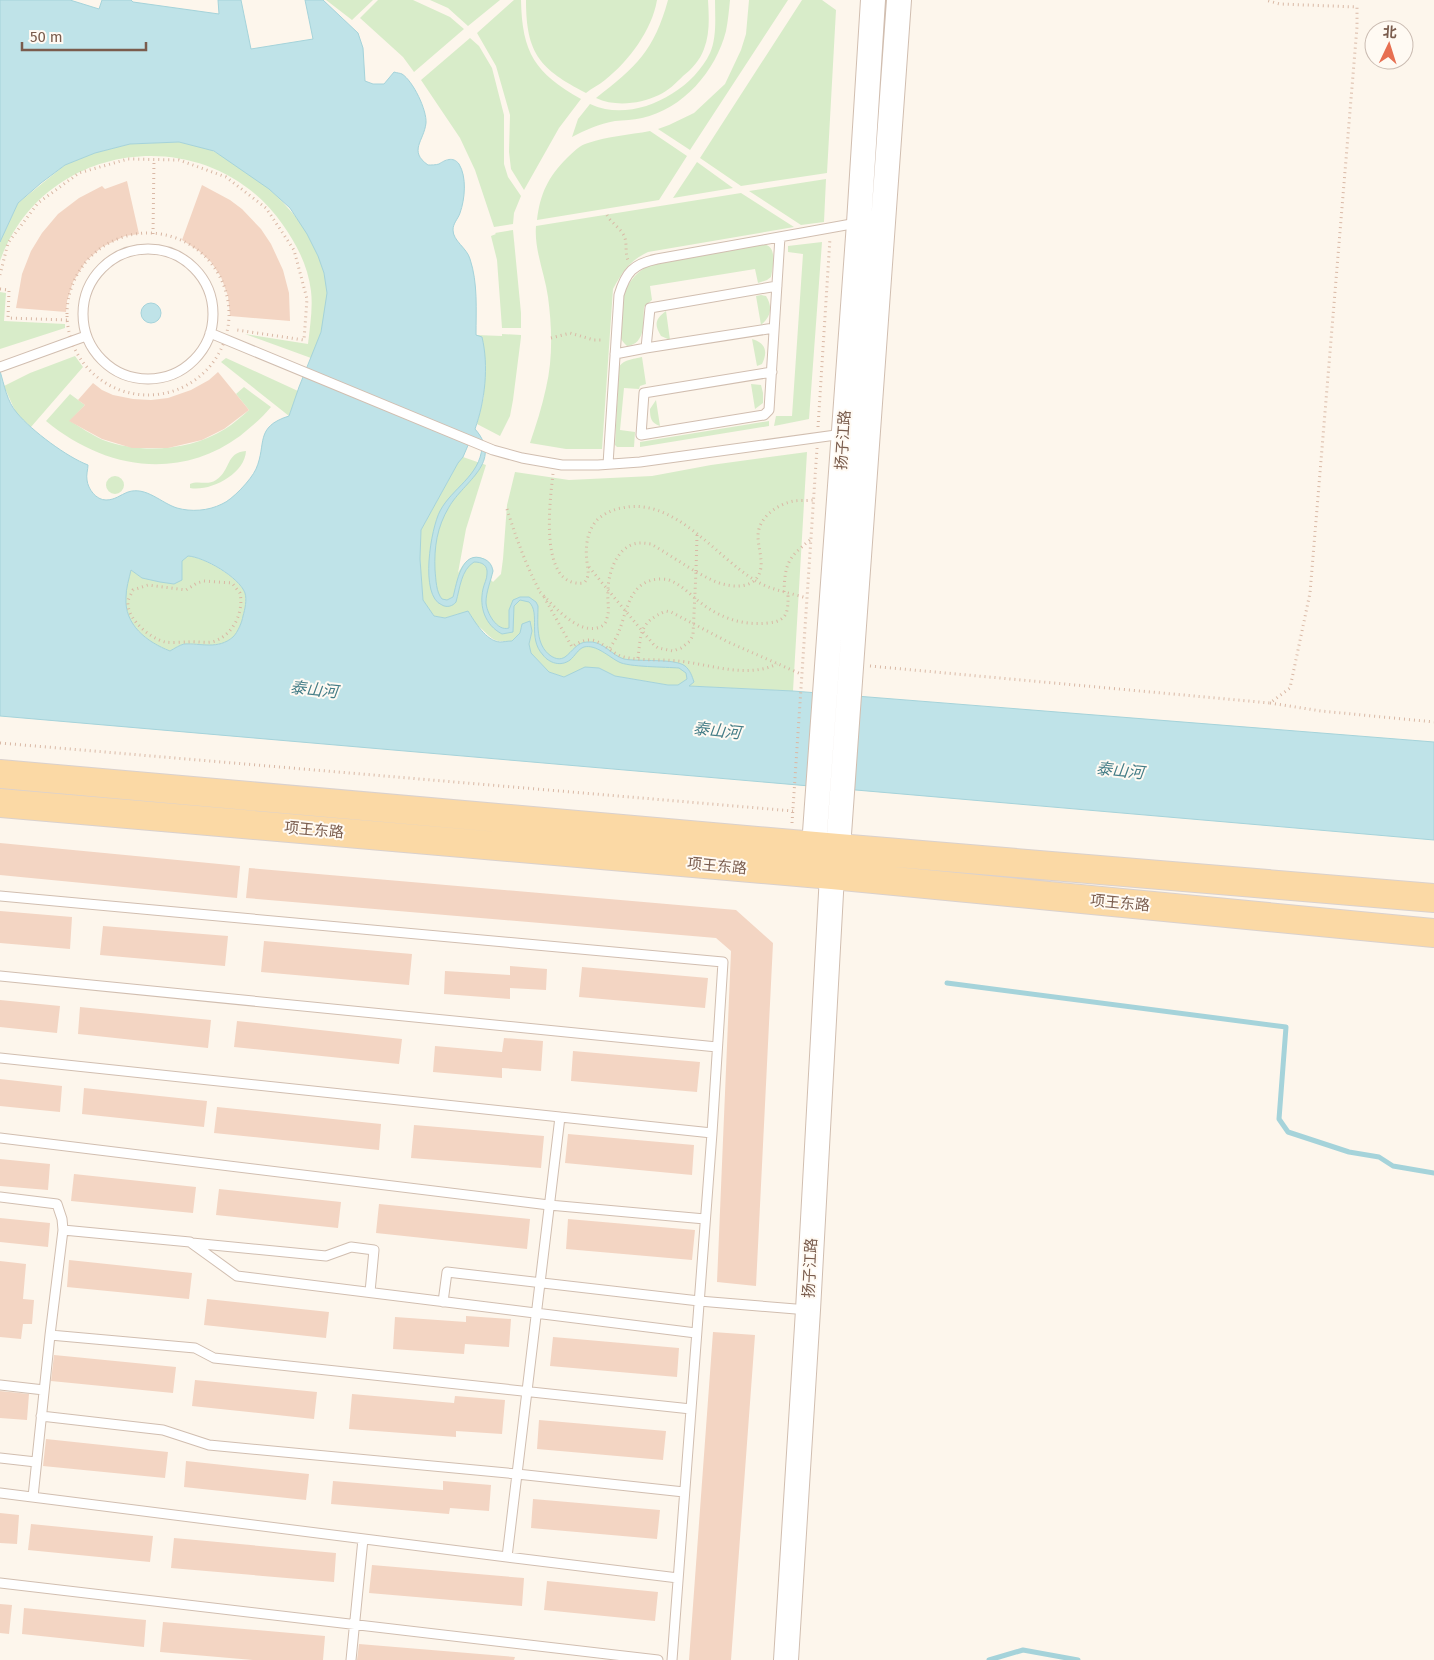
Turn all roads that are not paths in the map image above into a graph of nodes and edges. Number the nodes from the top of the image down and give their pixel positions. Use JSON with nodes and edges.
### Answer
{"nodes":[{"id":1,"x":873,"y":0,"type":"edge"},
{"id":2,"x":899,"y":0,"type":"edge"},
{"id":3,"x":871,"y":221,"type":"junction"},
{"id":4,"x":780,"y":237,"type":"junction"},
{"id":5,"x":777,"y":286,"type":"junction"},
{"id":6,"x":774,"y":328,"type":"junction"},
{"id":7,"x":210,"y":333,"type":"junction"},
{"id":8,"x":86,"y":336,"type":"junction"},
{"id":9,"x":646,"y":348,"type":"junction"},
{"id":10,"x":615,"y":354,"type":"junction"},
{"id":11,"x":0,"y":368,"type":"edge"},
{"id":12,"x":772,"y":372,"type":"junction"},
{"id":13,"x":856,"y":432,"type":"junction"},
{"id":14,"x":608,"y":464,"type":"junction"},
{"id":15,"x":0,"y":774,"type":"edge"},
{"id":16,"x":0,"y":803,"type":"edge"},
{"id":17,"x":826,"y":847,"type":"junction"},
{"id":18,"x":832,"y":875,"type":"junction"},
{"id":19,"x":0,"y":896,"type":"edge"},
{"id":20,"x":1434,"y":898,"type":"edge"},
{"id":21,"x":1434,"y":933,"type":"edge"},
{"id":22,"x":0,"y":976,"type":"edge"},
{"id":23,"x":717,"y":1047,"type":"junction"},
{"id":24,"x":0,"y":1058,"type":"edge"},
{"id":25,"x":560,"y":1117,"type":"junction"},
{"id":26,"x":712,"y":1133,"type":"junction"},
{"id":27,"x":0,"y":1138,"type":"edge"},
{"id":28,"x":0,"y":1198,"type":"edge"},
{"id":29,"x":549,"y":1205,"type":"junction"},
{"id":30,"x":705,"y":1219,"type":"junction"},
{"id":31,"x":63,"y":1230,"type":"junction"},
{"id":32,"x":190,"y":1242,"type":"junction"},
{"id":33,"x":540,"y":1282,"type":"junction"},
{"id":34,"x":370,"y":1292,"type":"junction"},
{"id":35,"x":699,"y":1301,"type":"junction"},
{"id":36,"x":443,"y":1302,"type":"junction"},
{"id":37,"x":808,"y":1310,"type":"junction"},
{"id":38,"x":536,"y":1313,"type":"junction"},
{"id":39,"x":696,"y":1333,"type":"junction"},
{"id":40,"x":50,"y":1335,"type":"junction"},
{"id":41,"x":0,"y":1385,"type":"edge"},
{"id":42,"x":44,"y":1390,"type":"junction"},
{"id":43,"x":527,"y":1391,"type":"junction"},
{"id":44,"x":691,"y":1409,"type":"junction"},
{"id":45,"x":41,"y":1416,"type":"junction"},
{"id":46,"x":0,"y":1458,"type":"edge"},
{"id":47,"x":36,"y":1462,"type":"junction"},
{"id":48,"x":517,"y":1474,"type":"junction"},
{"id":49,"x":684,"y":1492,"type":"junction"},
{"id":50,"x":0,"y":1493,"type":"edge"},
{"id":51,"x":33,"y":1497,"type":"junction"},
{"id":52,"x":363,"y":1539,"type":"junction"},
{"id":53,"x":507,"y":1557,"type":"junction"},
{"id":54,"x":678,"y":1578,"type":"junction"},
{"id":55,"x":0,"y":1583,"type":"edge"},
{"id":56,"x":355,"y":1625,"type":"junction"},
{"id":57,"x":351,"y":1660,"type":"edge"},
{"id":58,"x":658,"y":1660,"type":"edge"},
{"id":59,"x":672,"y":1660,"type":"edge"},
{"id":60,"x":786,"y":1660,"type":"edge"}],
"edges":[{"from":1,"to":3,"type":"street","name":"扬子江路"},
{"from":2,"to":3,"type":"street","name":"扬子江路"},
{"from":3,"to":4,"type":"lane"},
{"from":3,"to":13,"type":"street","name":"扬子江路"},
{"from":4,"to":5,"type":"lane"},
{"from":4,"to":10,"type":"lane"},
{"from":5,"to":6,"type":"lane"},
{"from":5,"to":9,"type":"lane"},
{"from":6,"to":9,"type":"lane"},
{"from":6,"to":12,"type":"lane"},
{"from":7,"to":8,"type":"lane"},
{"from":7,"to":8,"type":"lane"},
{"from":7,"to":14,"type":"lane"},
{"from":8,"to":11,"type":"lane"},
{"from":9,"to":10,"type":"lane"},
{"from":10,"to":14,"type":"lane"},
{"from":12,"to":12,"type":"lane"},
{"from":13,"to":14,"type":"lane"},
{"from":13,"to":17,"type":"street","name":"扬子江路"},
{"from":13,"to":17,"type":"street","name":"扬子江路"},
{"from":15,"to":17,"type":"main road","name":"项王东路"},
{"from":16,"to":18,"type":"main road","name":"项王东路"},
{"from":17,"to":18,"type":"street","name":"扬子江路"},
{"from":17,"to":20,"type":"main road","name":"项王东路"},
{"from":18,"to":21,"type":"main road","name":"项王东路"},
{"from":18,"to":37,"type":"street","name":"扬子江路"},
{"from":19,"to":23,"type":"lane"},
{"from":22,"to":23,"type":"lane"},
{"from":23,"to":26,"type":"lane"},
{"from":24,"to":25,"type":"lane"},
{"from":25,"to":26,"type":"lane"},
{"from":25,"to":29,"type":"lane"},
{"from":26,"to":30,"type":"lane"},
{"from":27,"to":29,"type":"lane"},
{"from":28,"to":31,"type":"lane"},
{"from":29,"to":30,"type":"lane"},
{"from":29,"to":33,"type":"lane"},
{"from":30,"to":35,"type":"lane"},
{"from":31,"to":32,"type":"lane"},
{"from":31,"to":40,"type":"lane"},
{"from":32,"to":34,"type":"lane"},
{"from":32,"to":34,"type":"lane"},
{"from":33,"to":35,"type":"lane"},
{"from":33,"to":36,"type":"lane"},
{"from":33,"to":38,"type":"lane"},
{"from":34,"to":36,"type":"lane"},
{"from":35,"to":37,"type":"lane"},
{"from":35,"to":39,"type":"lane"},
{"from":36,"to":38,"type":"lane"},
{"from":37,"to":60,"type":"street","name":"扬子江路"},
{"from":38,"to":39,"type":"lane"},
{"from":38,"to":43,"type":"lane"},
{"from":39,"to":44,"type":"lane"},
{"from":40,"to":42,"type":"lane"},
{"from":40,"to":43,"type":"lane"},
{"from":41,"to":42,"type":"lane"},
{"from":42,"to":45,"type":"lane"},
{"from":43,"to":44,"type":"lane"},
{"from":43,"to":48,"type":"lane"},
{"from":44,"to":49,"type":"lane"},
{"from":45,"to":47,"type":"lane"},
{"from":45,"to":48,"type":"lane"},
{"from":46,"to":47,"type":"lane"},
{"from":47,"to":51,"type":"lane"},
{"from":48,"to":49,"type":"lane"},
{"from":48,"to":53,"type":"lane"},
{"from":49,"to":54,"type":"lane"},
{"from":50,"to":51,"type":"lane"},
{"from":51,"to":52,"type":"lane"},
{"from":52,"to":53,"type":"lane"},
{"from":52,"to":56,"type":"lane"},
{"from":53,"to":54,"type":"lane"},
{"from":54,"to":59,"type":"lane"},
{"from":55,"to":56,"type":"lane"},
{"from":56,"to":57,"type":"lane"},
{"from":56,"to":58,"type":"lane"}]}
